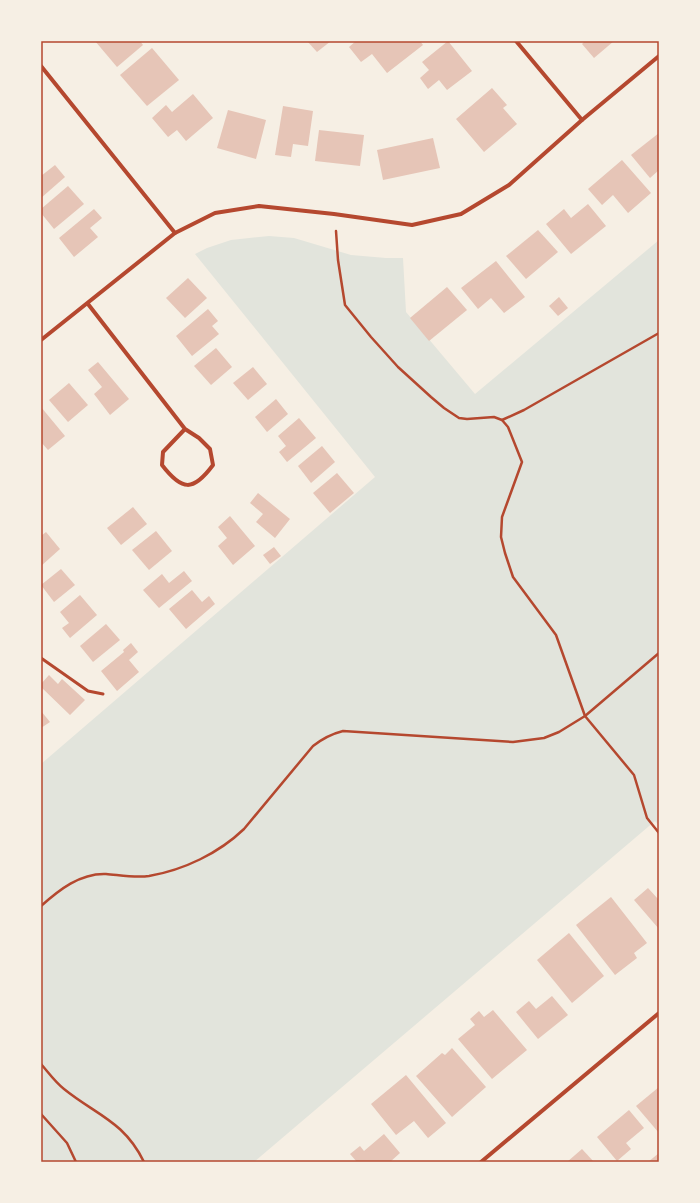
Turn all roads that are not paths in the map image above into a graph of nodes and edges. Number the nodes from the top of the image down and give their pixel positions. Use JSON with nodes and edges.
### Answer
{"nodes":[{"id":1,"x":516,"y":41,"type":"edge"},
{"id":2,"x":659,"y":56,"type":"edge"},
{"id":3,"x":41,"y":66,"type":"edge"},
{"id":4,"x":582,"y":120,"type":"junction"},
{"id":5,"x":176,"y":233,"type":"junction"},
{"id":6,"x":88,"y":304,"type":"junction"},
{"id":7,"x":41,"y":340,"type":"edge"},
{"id":8,"x":184,"y":429,"type":"junction"},
{"id":9,"x":41,"y":658,"type":"edge"},
{"id":10,"x":103,"y":694,"type":"dead end"},
{"id":11,"x":659,"y":1013,"type":"edge"},
{"id":12,"x":481,"y":1162,"type":"edge"}],
"edges":[{"from":1,"to":4,"type":"street"},
{"from":2,"to":4,"type":"street"},
{"from":3,"to":5,"type":"street"},
{"from":4,"to":5,"type":"street"},
{"from":5,"to":6,"type":"street"},
{"from":6,"to":7,"type":"street"},
{"from":6,"to":8,"type":"street"},
{"from":8,"to":8,"type":"street"},
{"from":9,"to":10,"type":"lane"},
{"from":11,"to":12,"type":"street"}]}
